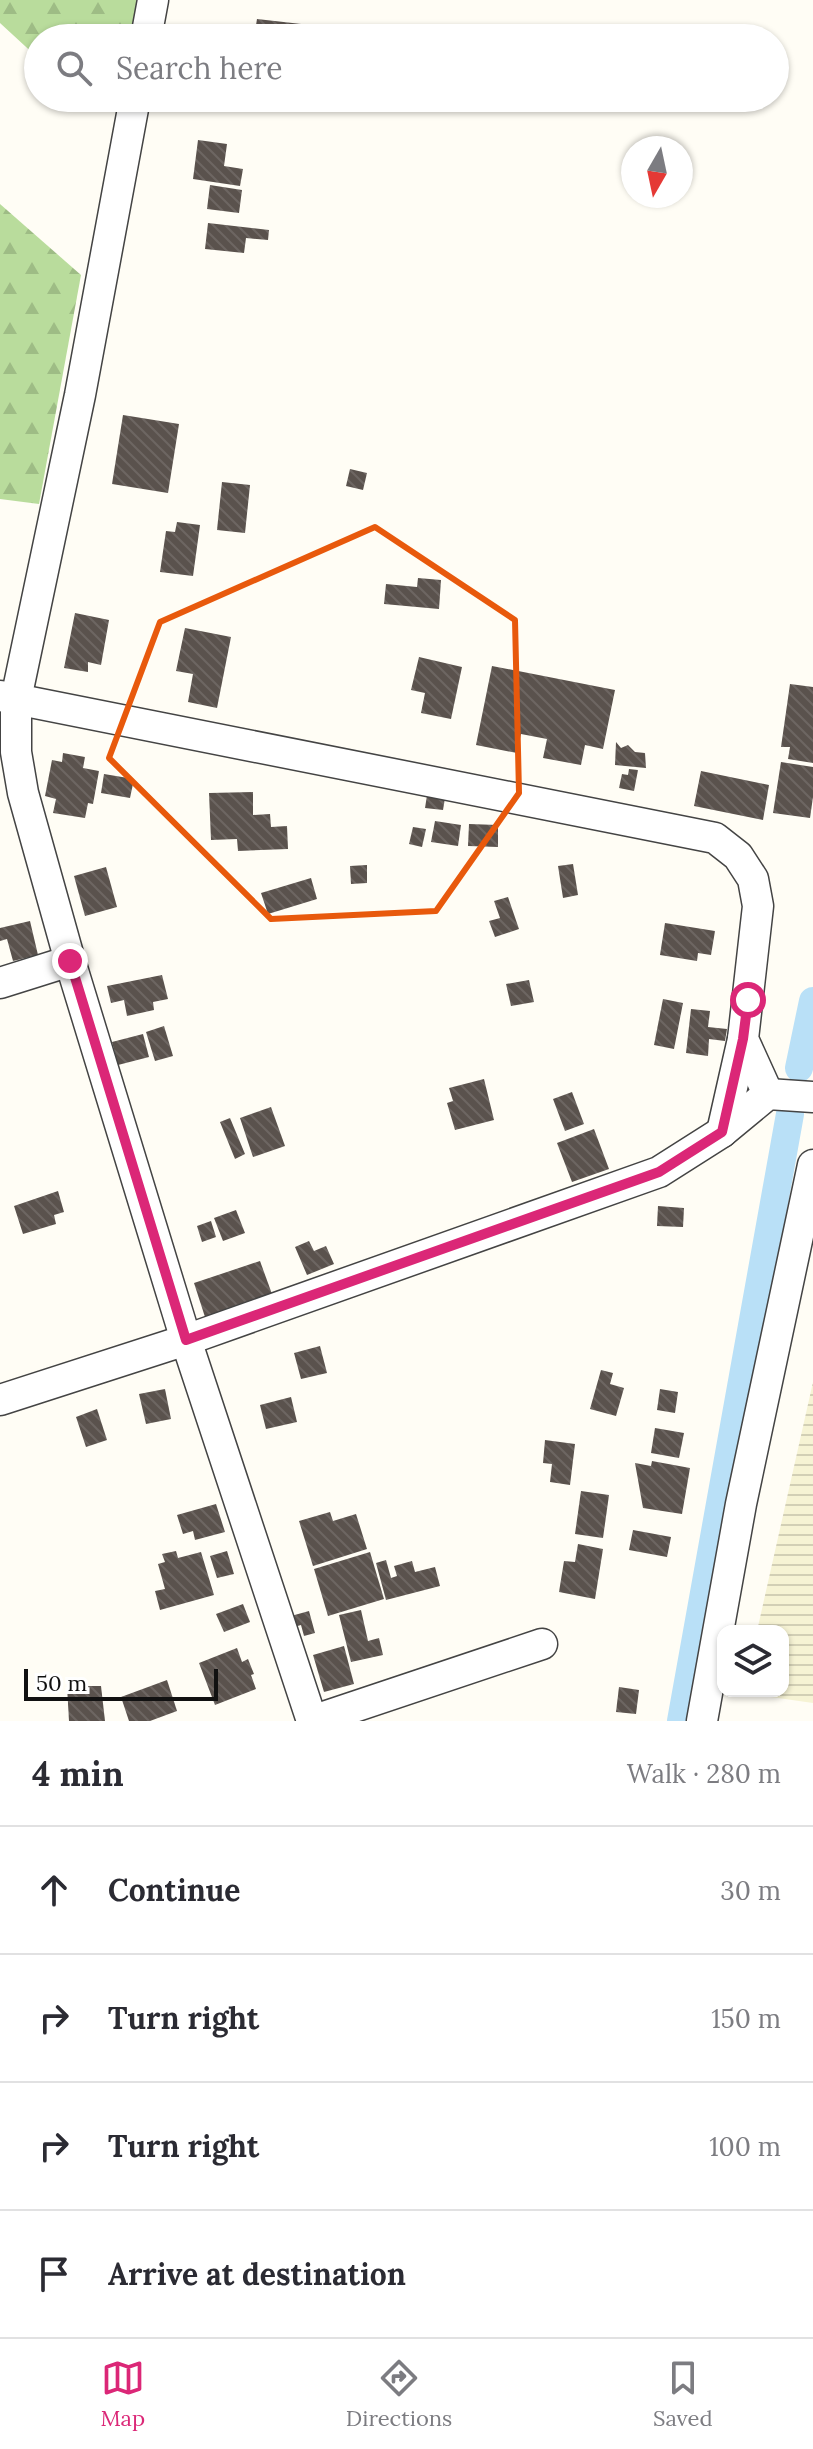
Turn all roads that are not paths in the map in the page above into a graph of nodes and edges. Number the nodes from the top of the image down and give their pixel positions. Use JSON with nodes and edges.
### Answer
{"nodes":[{"id":1,"x":153,"y":0,"type":"edge"},
{"id":2,"x":149,"y":24,"type":"edge"},
{"id":3,"x":132,"y":112,"type":"edge"},
{"id":4,"x":8,"y":697,"type":"edge"},
{"id":5,"x":70,"y":961,"type":"junction"},
{"id":6,"x":0,"y":983,"type":"edge"},
{"id":7,"x":743,"y":1039,"type":"junction"},
{"id":8,"x":768,"y":1094,"type":"junction"},
{"id":9,"x":813,"y":1097,"type":"edge"},
{"id":10,"x":722,"y":1132,"type":"junction"},
{"id":11,"x":813,"y":1165,"type":"edge"},
{"id":12,"x":186,"y":1340,"type":"junction"},
{"id":13,"x":0,"y":1400,"type":"edge"},
{"id":14,"x":542,"y":1644,"type":"dead end"},
{"id":15,"x":312,"y":1721,"type":"edge"},
{"id":16,"x":702,"y":1721,"type":"edge"}],
"edges":[{"from":1,"to":2,"type":"street"},
{"from":3,"to":4,"type":"street"},
{"from":4,"to":5,"type":"street"},
{"from":4,"to":7,"type":"street"},
{"from":5,"to":6,"type":"street"},
{"from":5,"to":12,"type":"street"},
{"from":7,"to":8,"type":"street"},
{"from":7,"to":10,"type":"street"},
{"from":8,"to":9,"type":"street"},
{"from":8,"to":10,"type":"street"},
{"from":10,"to":12,"type":"street"},
{"from":11,"to":16,"type":"street"},
{"from":12,"to":13,"type":"street"},
{"from":12,"to":15,"type":"street"},
{"from":14,"to":15,"type":"street"}]}
